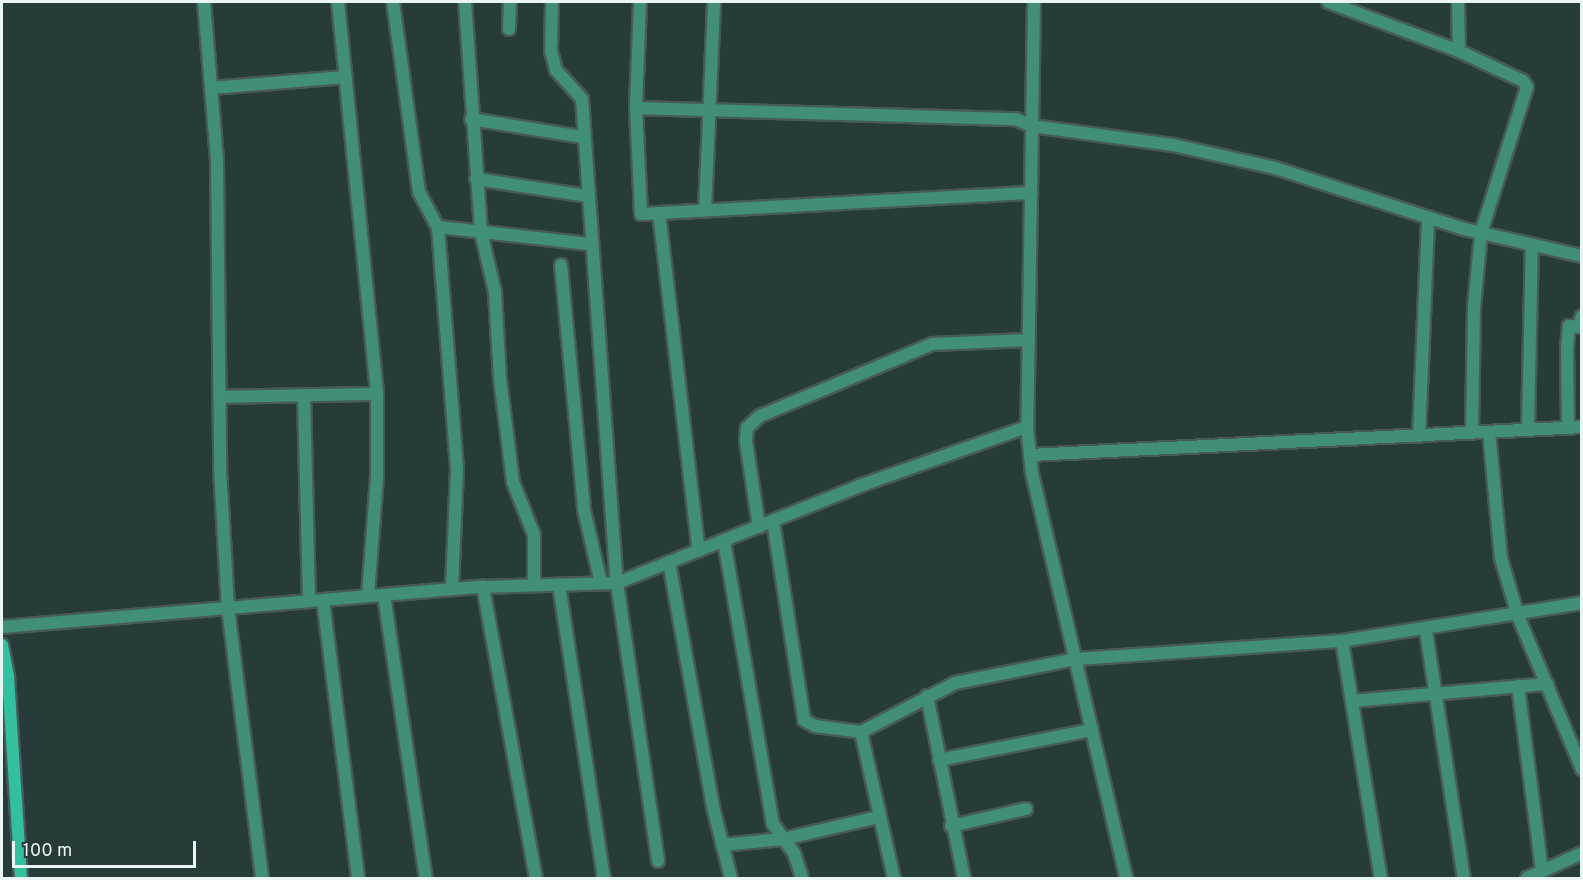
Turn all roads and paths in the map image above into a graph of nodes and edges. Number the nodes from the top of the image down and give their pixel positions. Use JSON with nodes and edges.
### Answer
{"nodes":[{"id":1,"x":204,"y":2,"type":"edge"},
{"id":2,"x":338,"y":2,"type":"edge"},
{"id":3,"x":393,"y":2,"type":"edge"},
{"id":4,"x":465,"y":2,"type":"edge"},
{"id":5,"x":510,"y":2,"type":"edge"},
{"id":6,"x":552,"y":2,"type":"edge"},
{"id":7,"x":640,"y":2,"type":"edge"},
{"id":8,"x":714,"y":2,"type":"edge"},
{"id":9,"x":1034,"y":2,"type":"edge"},
{"id":10,"x":1328,"y":2,"type":"edge"},
{"id":11,"x":1458,"y":2,"type":"edge"},
{"id":12,"x":509,"y":29,"type":"dead end"},
{"id":13,"x":1459,"y":51,"type":"junction"},
{"id":14,"x":346,"y":77,"type":"junction"},
{"id":15,"x":211,"y":88,"type":"junction"},
{"id":16,"x":636,"y":108,"type":"junction"},
{"id":17,"x":711,"y":112,"type":"junction"},
{"id":18,"x":471,"y":119,"type":"junction"},
{"id":19,"x":1032,"y":126,"type":"junction"},
{"id":20,"x":582,"y":137,"type":"junction"},
{"id":21,"x":476,"y":179,"type":"junction"},
{"id":22,"x":1031,"y":193,"type":"junction"},
{"id":23,"x":587,"y":196,"type":"junction"},
{"id":24,"x":705,"y":210,"type":"junction"},
{"id":25,"x":659,"y":213,"type":"junction"},
{"id":26,"x":1428,"y":217,"type":"junction"},
{"id":27,"x":438,"y":227,"type":"junction"},
{"id":28,"x":481,"y":232,"type":"junction"},
{"id":29,"x":1481,"y":233,"type":"junction"},
{"id":30,"x":590,"y":244,"type":"junction"},
{"id":31,"x":1532,"y":246,"type":"junction"},
{"id":32,"x":1581,"y":256,"type":"edge"},
{"id":33,"x":561,"y":265,"type":"dead end"},
{"id":34,"x":1581,"y":316,"type":"edge"},
{"id":35,"x":1028,"y":340,"type":"junction"},
{"id":36,"x":377,"y":394,"type":"junction"},
{"id":37,"x":304,"y":395,"type":"junction"},
{"id":38,"x":220,"y":397,"type":"junction"},
{"id":39,"x":1027,"y":427,"type":"junction"},
{"id":40,"x":1581,"y":427,"type":"edge"},
{"id":41,"x":1568,"y":428,"type":"junction"},
{"id":42,"x":1528,"y":430,"type":"junction"},
{"id":43,"x":1489,"y":432,"type":"junction"},
{"id":44,"x":1472,"y":433,"type":"junction"},
{"id":45,"x":1419,"y":436,"type":"junction"},
{"id":46,"x":1030,"y":455,"type":"junction"},
{"id":47,"x":773,"y":521,"type":"junction"},
{"id":48,"x":759,"y":527,"type":"junction"},
{"id":49,"x":724,"y":541,"type":"junction"},
{"id":50,"x":699,"y":551,"type":"junction"},
{"id":51,"x":669,"y":562,"type":"junction"},
{"id":52,"x":601,"y":583,"type":"junction"},
{"id":53,"x":617,"y":583,"type":"junction"},
{"id":54,"x":534,"y":585,"type":"junction"},
{"id":55,"x":559,"y":585,"type":"junction"},
{"id":56,"x":483,"y":587,"type":"junction"},
{"id":57,"x":452,"y":590,"type":"junction"},
{"id":58,"x":384,"y":595,"type":"junction"},
{"id":59,"x":368,"y":596,"type":"junction"},
{"id":60,"x":323,"y":600,"type":"junction"},
{"id":61,"x":309,"y":601,"type":"junction"},
{"id":62,"x":1581,"y":603,"type":"edge"},
{"id":63,"x":228,"y":608,"type":"junction"},
{"id":64,"x":1518,"y":616,"type":"junction"},
{"id":65,"x":2,"y":627,"type":"edge"},
{"id":66,"x":1426,"y":631,"type":"junction"},
{"id":67,"x":1342,"y":641,"type":"junction"},
{"id":68,"x":2,"y":645,"type":"edge"},
{"id":69,"x":1075,"y":659,"type":"junction"},
{"id":70,"x":1547,"y":684,"type":"junction"},
{"id":71,"x":1518,"y":686,"type":"junction"},
{"id":72,"x":1435,"y":691,"type":"junction"},
{"id":73,"x":927,"y":696,"type":"junction"},
{"id":74,"x":1352,"y":701,"type":"junction"},
{"id":75,"x":1092,"y":730,"type":"junction"},
{"id":76,"x":861,"y":732,"type":"junction"},
{"id":77,"x":939,"y":760,"type":"junction"},
{"id":78,"x":1581,"y":769,"type":"edge"},
{"id":79,"x":1026,"y":809,"type":"dead end"},
{"id":80,"x":878,"y":817,"type":"junction"},
{"id":81,"x":951,"y":826,"type":"junction"},
{"id":82,"x":783,"y":839,"type":"junction"},
{"id":83,"x":723,"y":845,"type":"junction"},
{"id":84,"x":1581,"y":853,"type":"edge"},
{"id":85,"x":658,"y":861,"type":"dead end"},
{"id":86,"x":1542,"y":871,"type":"junction"},
{"id":87,"x":21,"y":879,"type":"edge"},
{"id":88,"x":262,"y":879,"type":"edge"},
{"id":89,"x":358,"y":879,"type":"edge"},
{"id":90,"x":426,"y":879,"type":"edge"},
{"id":91,"x":536,"y":879,"type":"edge"},
{"id":92,"x":604,"y":879,"type":"edge"},
{"id":93,"x":731,"y":879,"type":"edge"},
{"id":94,"x":802,"y":879,"type":"edge"},
{"id":95,"x":894,"y":879,"type":"edge"},
{"id":96,"x":964,"y":879,"type":"edge"},
{"id":97,"x":1126,"y":879,"type":"edge"},
{"id":98,"x":1381,"y":879,"type":"edge"},
{"id":99,"x":1464,"y":879,"type":"edge"},
{"id":100,"x":1527,"y":879,"type":"edge"}],
"edges":[{"from":1,"to":15,"type":"street"},
{"from":2,"to":14,"type":"street"},
{"from":3,"to":27,"type":"street"},
{"from":4,"to":18,"type":"street"},
{"from":5,"to":12,"type":"street"},
{"from":6,"to":20,"type":"street"},
{"from":7,"to":16,"type":"street"},
{"from":8,"to":17,"type":"street"},
{"from":9,"to":19,"type":"street"},
{"from":10,"to":13,"type":"street"},
{"from":11,"to":13,"type":"street"},
{"from":13,"to":29,"type":"street"},
{"from":14,"to":15,"type":"street"},
{"from":14,"to":36,"type":"street"},
{"from":15,"to":38,"type":"street"},
{"from":16,"to":17,"type":"street"},
{"from":16,"to":25,"type":"street"},
{"from":17,"to":19,"type":"street"},
{"from":17,"to":24,"type":"street"},
{"from":18,"to":20,"type":"street"},
{"from":18,"to":21,"type":"street"},
{"from":19,"to":22,"type":"street"},
{"from":19,"to":26,"type":"street"},
{"from":20,"to":23,"type":"street"},
{"from":21,"to":23,"type":"street"},
{"from":21,"to":28,"type":"street"},
{"from":22,"to":24,"type":"street"},
{"from":22,"to":35,"type":"street"},
{"from":23,"to":30,"type":"street"},
{"from":24,"to":25,"type":"street"},
{"from":25,"to":50,"type":"street"},
{"from":26,"to":29,"type":"street"},
{"from":26,"to":45,"type":"street"},
{"from":27,"to":28,"type":"street"},
{"from":27,"to":57,"type":"street"},
{"from":28,"to":30,"type":"street"},
{"from":28,"to":54,"type":"street"},
{"from":29,"to":31,"type":"street"},
{"from":29,"to":44,"type":"street"},
{"from":30,"to":53,"type":"street"},
{"from":31,"to":32,"type":"street"},
{"from":31,"to":42,"type":"street"},
{"from":33,"to":52,"type":"street"},
{"from":34,"to":41,"type":"street"},
{"from":35,"to":39,"type":"street"},
{"from":35,"to":48,"type":"street"},
{"from":36,"to":37,"type":"street"},
{"from":36,"to":59,"type":"street"},
{"from":37,"to":38,"type":"street"},
{"from":37,"to":61,"type":"street"},
{"from":38,"to":63,"type":"street"},
{"from":39,"to":46,"type":"street"},
{"from":39,"to":47,"type":"street"},
{"from":40,"to":41,"type":"street"},
{"from":41,"to":42,"type":"street"},
{"from":42,"to":43,"type":"street"},
{"from":43,"to":44,"type":"street"},
{"from":43,"to":64,"type":"street"},
{"from":44,"to":45,"type":"street"},
{"from":45,"to":46,"type":"street"},
{"from":46,"to":69,"type":"street"},
{"from":47,"to":48,"type":"street"},
{"from":47,"to":76,"type":"street"},
{"from":48,"to":49,"type":"street"},
{"from":49,"to":50,"type":"street"},
{"from":49,"to":82,"type":"street"},
{"from":50,"to":51,"type":"street"},
{"from":51,"to":53,"type":"street"},
{"from":51,"to":83,"type":"street"},
{"from":52,"to":53,"type":"street"},
{"from":52,"to":55,"type":"street"},
{"from":53,"to":85,"type":"street"},
{"from":54,"to":55,"type":"street"},
{"from":54,"to":56,"type":"street"},
{"from":55,"to":92,"type":"street"},
{"from":56,"to":57,"type":"street"},
{"from":56,"to":91,"type":"street"},
{"from":57,"to":58,"type":"street"},
{"from":58,"to":59,"type":"street"},
{"from":58,"to":90,"type":"street"},
{"from":59,"to":60,"type":"street"},
{"from":60,"to":61,"type":"street"},
{"from":60,"to":89,"type":"street"},
{"from":61,"to":63,"type":"street"},
{"from":62,"to":64,"type":"street"},
{"from":63,"to":65,"type":"street"},
{"from":63,"to":88,"type":"street"},
{"from":64,"to":66,"type":"street"},
{"from":64,"to":70,"type":"street"},
{"from":66,"to":67,"type":"street"},
{"from":66,"to":72,"type":"street"},
{"from":67,"to":69,"type":"street"},
{"from":67,"to":74,"type":"street"},
{"from":68,"to":87,"type":"street"},
{"from":69,"to":73,"type":"street"},
{"from":69,"to":75,"type":"street"},
{"from":70,"to":71,"type":"street"},
{"from":70,"to":78,"type":"street"},
{"from":71,"to":72,"type":"street"},
{"from":71,"to":86,"type":"street"},
{"from":72,"to":74,"type":"street"},
{"from":72,"to":99,"type":"street"},
{"from":73,"to":76,"type":"street"},
{"from":73,"to":77,"type":"street"},
{"from":74,"to":98,"type":"street"},
{"from":75,"to":77,"type":"street"},
{"from":75,"to":97,"type":"street"},
{"from":76,"to":80,"type":"street"},
{"from":77,"to":81,"type":"street"},
{"from":79,"to":81,"type":"street"},
{"from":80,"to":82,"type":"street"},
{"from":80,"to":95,"type":"street"},
{"from":81,"to":96,"type":"street"},
{"from":82,"to":83,"type":"street"},
{"from":82,"to":94,"type":"street"},
{"from":83,"to":93,"type":"street"},
{"from":84,"to":86,"type":"street"},
{"from":86,"to":100,"type":"street"}]}
